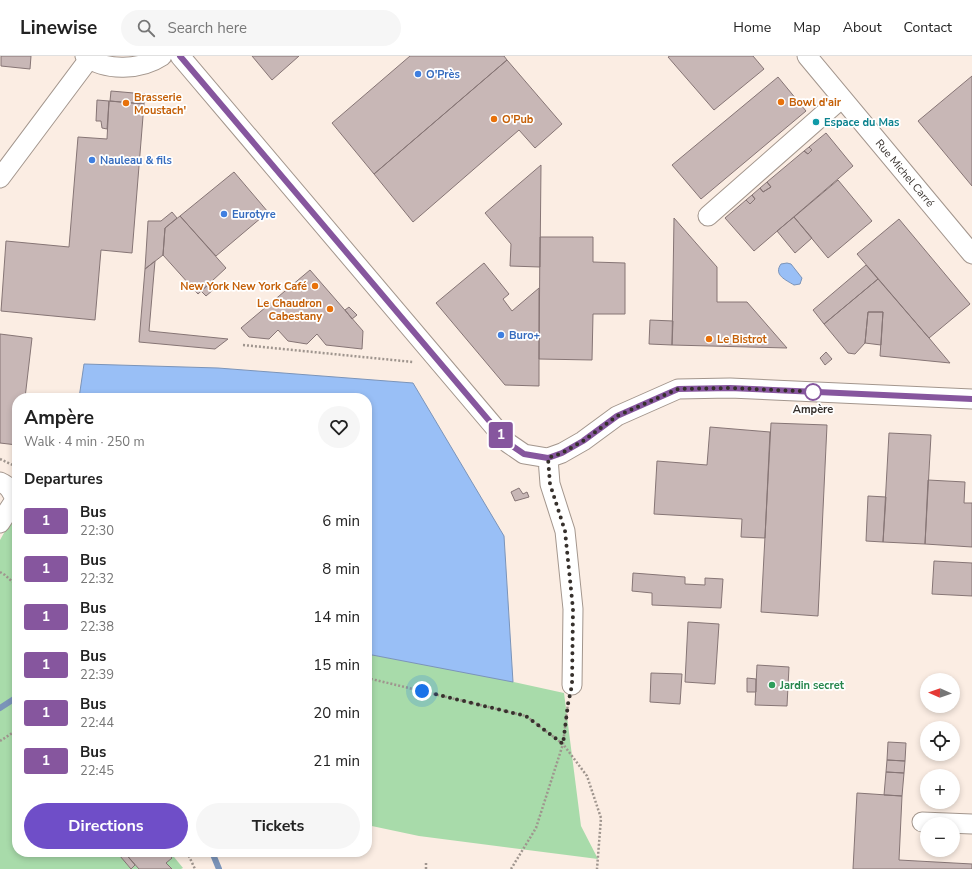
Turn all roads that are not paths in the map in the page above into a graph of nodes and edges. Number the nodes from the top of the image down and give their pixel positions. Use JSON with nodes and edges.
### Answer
{"nodes":[{"id":1,"x":162,"y":56,"type":"edge"},
{"id":2,"x":180,"y":56,"type":"edge"},
{"id":3,"x":807,"y":56,"type":"edge"},
{"id":4,"x":87,"y":57,"type":"edge"},
{"id":5,"x":842,"y":98,"type":"junction"},
{"id":6,"x":0,"y":178,"type":"edge"},
{"id":7,"x":708,"y":216,"type":"dead end"},
{"id":8,"x":972,"y":254,"type":"edge"},
{"id":9,"x":972,"y":399,"type":"edge"},
{"id":10,"x":548,"y":458,"type":"junction"},
{"id":11,"x":0,"y":482,"type":"edge"},
{"id":12,"x":12,"y":491,"type":"edge"},
{"id":13,"x":12,"y":505,"type":"edge"},
{"id":14,"x":0,"y":523,"type":"edge"},
{"id":15,"x":572,"y":685,"type":"road end"},
{"id":16,"x":960,"y":824,"type":"edge"},
{"id":17,"x":972,"y":824,"type":"edge"}],
"edges":[{"from":1,"to":4,"type":"street"},
{"from":2,"to":10,"type":"street"},
{"from":3,"to":5,"type":"street","name":"Rue Michel Carré"},
{"from":4,"to":6,"type":"street"},
{"from":5,"to":7,"type":"street"},
{"from":5,"to":8,"type":"street","name":"Rue Michel Carré"},
{"from":9,"to":10,"type":"street"},
{"from":10,"to":15,"type":"street"},
{"from":11,"to":12,"type":"street"},
{"from":13,"to":14,"type":"street"},
{"from":16,"to":17,"type":"street"}]}
